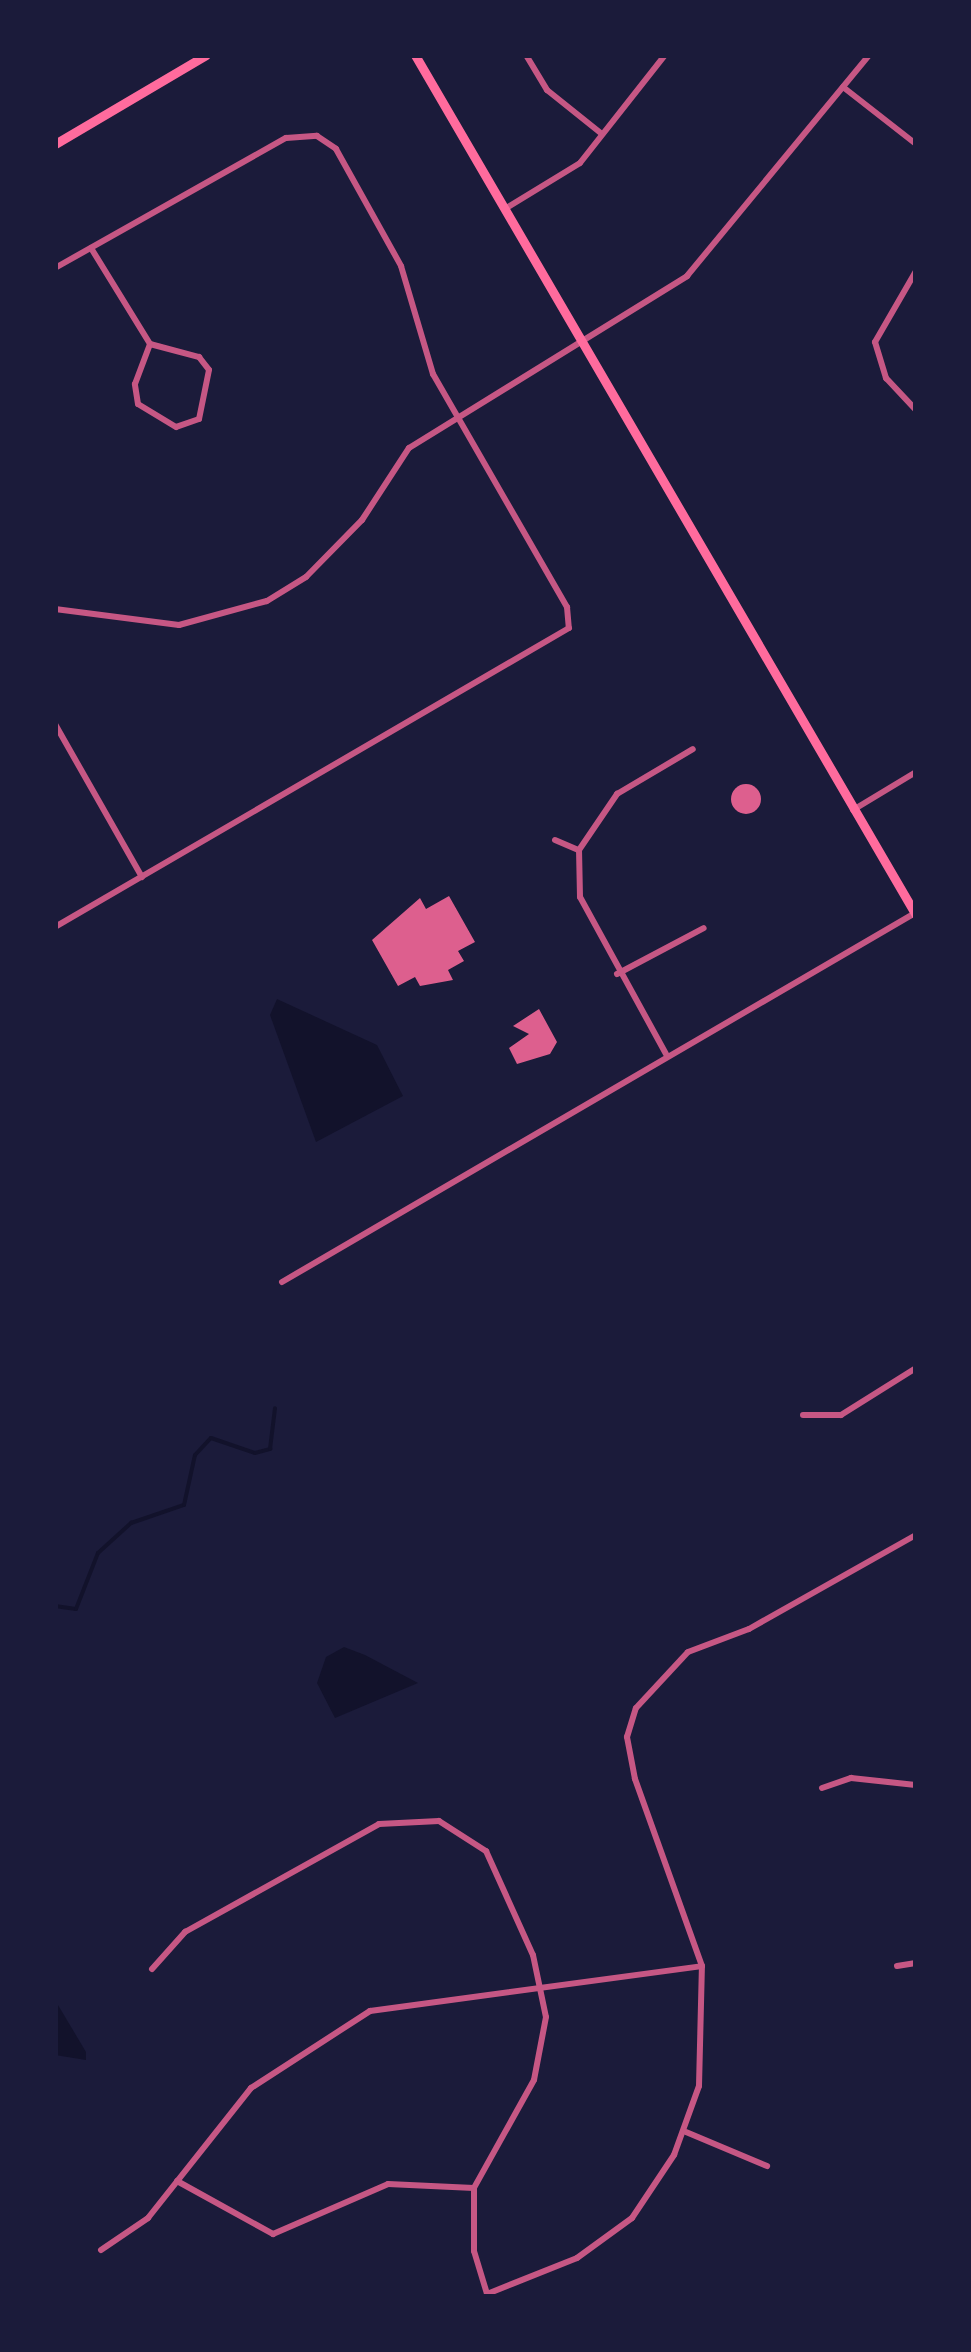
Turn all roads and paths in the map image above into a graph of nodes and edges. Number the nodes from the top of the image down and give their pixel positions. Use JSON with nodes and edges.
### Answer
{"nodes":[{"id":1,"x":206,"y":55,"type":"edge"},
{"id":2,"x":416,"y":55,"type":"edge"},
{"id":3,"x":526,"y":55,"type":"edge"},
{"id":4,"x":665,"y":55,"type":"edge"},
{"id":5,"x":869,"y":55,"type":"edge"},
{"id":6,"x":844,"y":87,"type":"junction"},
{"id":7,"x":602,"y":134,"type":"junction"},
{"id":8,"x":55,"y":144,"type":"edge"},
{"id":9,"x":916,"y":144,"type":"edge"},
{"id":10,"x":508,"y":207,"type":"junction"},
{"id":11,"x":91,"y":248,"type":"junction"},
{"id":12,"x":55,"y":268,"type":"edge"},
{"id":13,"x":916,"y":271,"type":"edge"},
{"id":14,"x":586,"y":343,"type":"junction"},
{"id":15,"x":150,"y":344,"type":"junction"},
{"id":16,"x":916,"y":410,"type":"edge"},
{"id":17,"x":458,"y":418,"type":"junction"},
{"id":18,"x":55,"y":610,"type":"edge"},
{"id":19,"x":55,"y":724,"type":"edge"},
{"id":20,"x":693,"y":749,"type":"dead end"},
{"id":21,"x":916,"y":772,"type":"edge"},
{"id":22,"x":852,"y":810,"type":"junction"},
{"id":23,"x":555,"y":840,"type":"dead end"},
{"id":24,"x":578,"y":850,"type":"junction"},
{"id":25,"x":142,"y":877,"type":"junction"},
{"id":26,"x":916,"y":914,"type":"edge"},
{"id":27,"x":55,"y":927,"type":"edge"},
{"id":28,"x":704,"y":928,"type":"dead end"},
{"id":29,"x":617,"y":974,"type":"junction"},
{"id":30,"x":666,"y":1054,"type":"junction"},
{"id":31,"x":282,"y":1282,"type":"dead end"},
{"id":32,"x":916,"y":1368,"type":"edge"},
{"id":33,"x":804,"y":1415,"type":"dead end"},
{"id":34,"x":916,"y":1535,"type":"edge"},
{"id":35,"x":916,"y":1785,"type":"edge"},
{"id":36,"x":822,"y":1788,"type":"dead end"},
{"id":37,"x":916,"y":1963,"type":"edge"},
{"id":38,"x":702,"y":1966,"type":"junction"},
{"id":39,"x":897,"y":1966,"type":"dead end"},
{"id":40,"x":152,"y":1969,"type":"dead end"},
{"id":41,"x":544,"y":1992,"type":"junction"},
{"id":42,"x":686,"y":2132,"type":"junction"},
{"id":43,"x":767,"y":2166,"type":"dead end"},
{"id":44,"x":177,"y":2181,"type":"junction"},
{"id":45,"x":474,"y":2188,"type":"junction"},
{"id":46,"x":101,"y":2250,"type":"dead end"},
{"id":47,"x":488,"y":2296,"type":"edge"}],
"edges":[{"from":1,"to":8,"type":"main road"},
{"from":2,"to":10,"type":"main road"},
{"from":3,"to":7,"type":"street"},
{"from":4,"to":7,"type":"street"},
{"from":5,"to":6,"type":"street"},
{"from":6,"to":9,"type":"street"},
{"from":6,"to":14,"type":"street"},
{"from":7,"to":10,"type":"street"},
{"from":10,"to":14,"type":"main road"},
{"from":11,"to":12,"type":"street"},
{"from":11,"to":15,"type":"street"},
{"from":11,"to":17,"type":"street"},
{"from":13,"to":16,"type":"street"},
{"from":14,"to":17,"type":"street"},
{"from":14,"to":22,"type":"main road"},
{"from":15,"to":15,"type":"street"},
{"from":17,"to":18,"type":"street"},
{"from":17,"to":25,"type":"street"},
{"from":19,"to":25,"type":"street"},
{"from":20,"to":24,"type":"street"},
{"from":21,"to":22,"type":"street"},
{"from":22,"to":26,"type":"main road"},
{"from":23,"to":24,"type":"street"},
{"from":24,"to":29,"type":"street"},
{"from":25,"to":27,"type":"street"},
{"from":26,"to":30,"type":"street"},
{"from":28,"to":29,"type":"street"},
{"from":29,"to":30,"type":"street"},
{"from":30,"to":31,"type":"street"},
{"from":32,"to":33,"type":"street"},
{"from":34,"to":38,"type":"street"},
{"from":35,"to":36,"type":"street"},
{"from":37,"to":39,"type":"street"},
{"from":38,"to":41,"type":"street"},
{"from":38,"to":42,"type":"street"},
{"from":40,"to":41,"type":"street"},
{"from":41,"to":44,"type":"street"},
{"from":41,"to":45,"type":"street"},
{"from":42,"to":43,"type":"street"},
{"from":42,"to":47,"type":"street"},
{"from":44,"to":45,"type":"street"},
{"from":44,"to":46,"type":"street"},
{"from":45,"to":47,"type":"street"}]}
